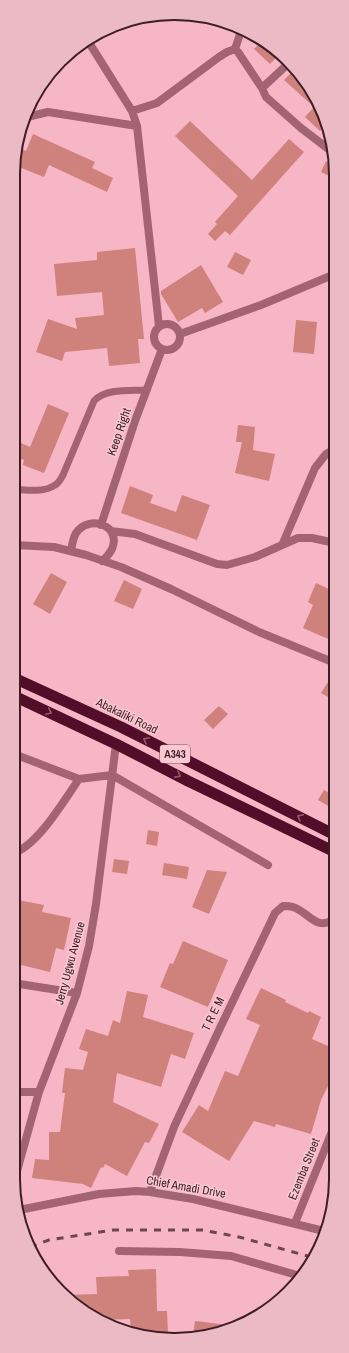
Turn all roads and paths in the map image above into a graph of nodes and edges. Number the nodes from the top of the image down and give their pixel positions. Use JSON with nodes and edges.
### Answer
{"nodes":[{"id":1,"x":240,"y":35,"type":"edge"},
{"id":2,"x":91,"y":45,"type":"edge"},
{"id":3,"x":235,"y":49,"type":"junction"},
{"id":4,"x":285,"y":66,"type":"edge"},
{"id":5,"x":262,"y":88,"type":"junction"},
{"id":6,"x":132,"y":111,"type":"junction"},
{"id":7,"x":32,"y":115,"type":"edge"},
{"id":8,"x":137,"y":126,"type":"junction"},
{"id":9,"x":327,"y":148,"type":"edge"},
{"id":10,"x":329,"y":277,"type":"edge"},
{"id":11,"x":159,"y":326,"type":"junction"},
{"id":12,"x":180,"y":334,"type":"junction"},
{"id":13,"x":162,"y":349,"type":"junction"},
{"id":14,"x":147,"y":390,"type":"junction"},
{"id":15,"x":329,"y":452,"type":"edge"},
{"id":16,"x":20,"y":490,"type":"edge"},
{"id":17,"x":101,"y":525,"type":"junction"},
{"id":18,"x":111,"y":531,"type":"junction"},
{"id":19,"x":329,"y":542,"type":"edge"},
{"id":20,"x":283,"y":544,"type":"junction"},
{"id":21,"x":20,"y":545,"type":"edge"},
{"id":22,"x":71,"y":551,"type":"junction"},
{"id":23,"x":102,"y":560,"type":"junction"},
{"id":24,"x":329,"y":661,"type":"edge"},
{"id":25,"x":20,"y":681,"type":"edge"},
{"id":26,"x":20,"y":699,"type":"edge"},
{"id":27,"x":116,"y":744,"type":"junction"},
{"id":28,"x":20,"y":756,"type":"edge"},
{"id":29,"x":112,"y":774,"type":"junction"},
{"id":30,"x":79,"y":780,"type":"junction"},
{"id":31,"x":329,"y":832,"type":"edge"},
{"id":32,"x":329,"y":849,"type":"edge"},
{"id":33,"x":20,"y":851,"type":"edge"},
{"id":34,"x":268,"y":865,"type":"dead end"},
{"id":35,"x":329,"y":923,"type":"edge"},
{"id":36,"x":20,"y":984,"type":"edge"},
{"id":37,"x":77,"y":993,"type":"junction"},
{"id":38,"x":20,"y":1092,"type":"edge"},
{"id":39,"x":39,"y":1092,"type":"junction"},
{"id":40,"x":329,"y":1139,"type":"edge"},
{"id":41,"x":20,"y":1160,"type":"edge"},
{"id":42,"x":150,"y":1192,"type":"junction"},
{"id":43,"x":23,"y":1209,"type":"edge"},
{"id":44,"x":295,"y":1223,"type":"junction"},
{"id":45,"x":320,"y":1230,"type":"edge"},
{"id":46,"x":119,"y":1251,"type":"dead end"},
{"id":47,"x":296,"y":1275,"type":"edge"}],
"edges":[{"from":1,"to":3,"type":"street"},
{"from":2,"to":6,"type":"street"},
{"from":3,"to":5,"type":"street"},
{"from":3,"to":6,"type":"street"},
{"from":4,"to":5,"type":"street"},
{"from":5,"to":9,"type":"street"},
{"from":6,"to":8,"type":"street"},
{"from":7,"to":8,"type":"street"},
{"from":8,"to":11,"type":"street"},
{"from":10,"to":12,"type":"street"},
{"from":11,"to":12,"type":"street"},
{"from":11,"to":13,"type":"street"},
{"from":12,"to":13,"type":"street"},
{"from":13,"to":14,"type":"street","name":"Keep Right"},
{"from":14,"to":16,"type":"lane"},
{"from":14,"to":17,"type":"street","name":"Keep Right"},
{"from":15,"to":20,"type":"street"},
{"from":17,"to":18,"type":"street"},
{"from":17,"to":22,"type":"street"},
{"from":18,"to":20,"type":"street"},
{"from":18,"to":23,"type":"street"},
{"from":19,"to":20,"type":"street"},
{"from":21,"to":22,"type":"street"},
{"from":22,"to":23,"type":"street"},
{"from":23,"to":24,"type":"street"},
{"from":31,"to":25,"type":"highway","name":"Abakaliki Road","number":"A343","one_way":true},
{"from":26,"to":27,"type":"highway","number":"A343","one_way":true},
{"from":27,"to":29,"type":"street","name":"Jerry Ugwu Avenue"},
{"from":27,"to":32,"type":"highway","number":"A343","one_way":true},
{"from":28,"to":30,"type":"street"},
{"from":29,"to":30,"type":"street"},
{"from":29,"to":34,"type":"street"},
{"from":29,"to":37,"type":"street","name":"Jerry Ugwu Avenue"},
{"from":30,"to":33,"type":"street"},
{"from":35,"to":42,"type":"street","name":"T R E M"},
{"from":36,"to":37,"type":"street"},
{"from":37,"to":39,"type":"street","name":"Jerry Ugwu Avenue"},
{"from":38,"to":39,"type":"street"},
{"from":39,"to":41,"type":"street","name":"Jerry Ugwu Avenue"},
{"from":40,"to":44,"type":"street","name":"Ezemba Street"},
{"from":42,"to":43,"type":"street","name":"Chief Amadi Drive"},
{"from":42,"to":44,"type":"street","name":"Chief Amadi Drive"},
{"from":44,"to":45,"type":"street","name":"Chief Amadi Drive"},
{"from":46,"to":47,"type":"street"}]}
